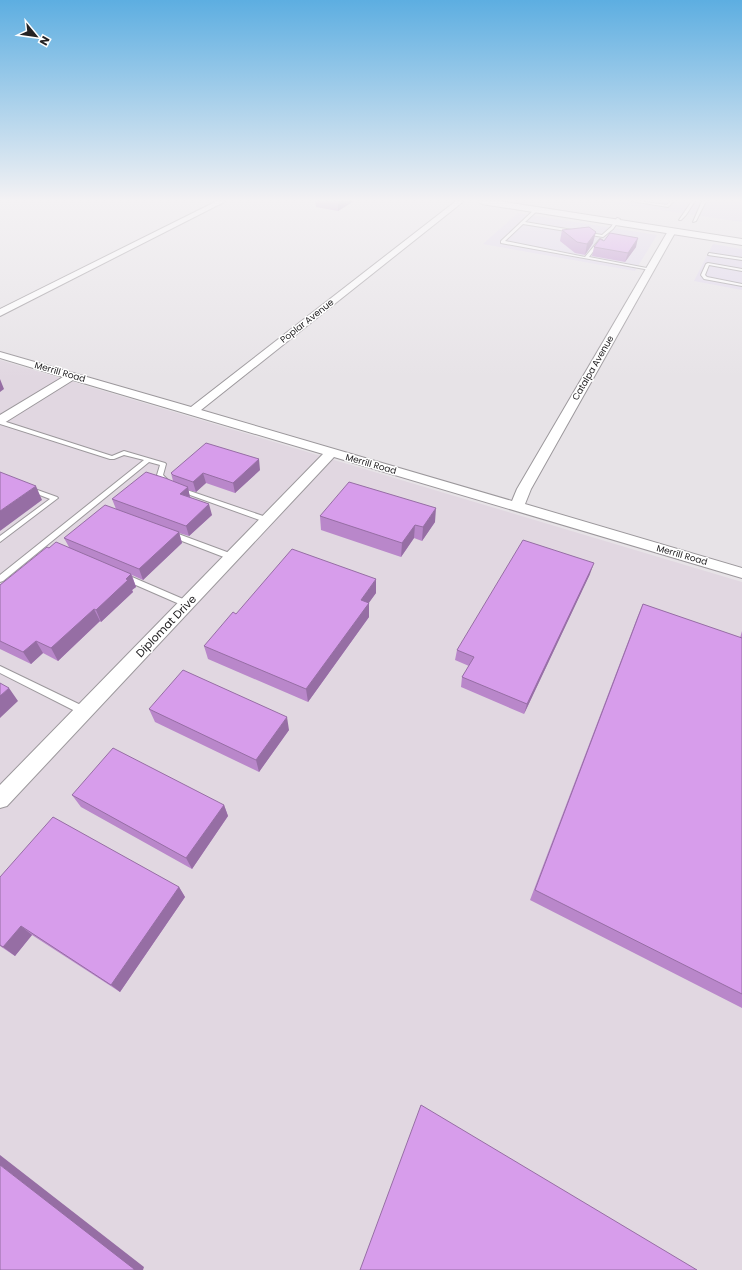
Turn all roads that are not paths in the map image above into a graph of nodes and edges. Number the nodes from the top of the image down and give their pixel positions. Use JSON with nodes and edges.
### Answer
{"nodes":[{"id":1,"x":105,"y":260,"type":"edge"},
{"id":2,"x":385,"y":260,"type":"edge"},
{"id":3,"x":599,"y":260,"type":"edge"},
{"id":4,"x":655,"y":260,"type":"edge"},
{"id":5,"x":650,"y":269,"type":"junction"},
{"id":6,"x":742,"y":270,"type":"edge"},
{"id":7,"x":742,"y":285,"type":"edge"},
{"id":8,"x":0,"y":313,"type":"edge"},
{"id":9,"x":0,"y":355,"type":"edge"},
{"id":10,"x":72,"y":376,"type":"junction"},
{"id":11,"x":193,"y":411,"type":"junction"},
{"id":12,"x":0,"y":421,"type":"edge"},
{"id":13,"x":332,"y":452,"type":"junction"},
{"id":14,"x":148,"y":460,"type":"junction"},
{"id":15,"x":20,"y":486,"type":"edge"},
{"id":16,"x":92,"y":505,"type":"junction"},
{"id":17,"x":517,"y":506,"type":"junction"},
{"id":18,"x":100,"y":508,"type":"edge"},
{"id":19,"x":267,"y":520,"type":"junction"},
{"id":20,"x":166,"y":532,"type":"edge"},
{"id":21,"x":0,"y":540,"type":"edge"},
{"id":22,"x":232,"y":557,"type":"junction"},
{"id":23,"x":116,"y":573,"type":"edge"},
{"id":24,"x":742,"y":573,"type":"edge"},
{"id":25,"x":0,"y":579,"type":"edge"},
{"id":26,"x":187,"y":604,"type":"junction"},
{"id":27,"x":0,"y":669,"type":"edge"},
{"id":28,"x":84,"y":711,"type":"junction"},
{"id":29,"x":0,"y":799,"type":"edge"}],
"edges":[{"from":1,"to":8,"type":"street"},
{"from":2,"to":11,"type":"street","name":"Poplar Avenue"},
{"from":3,"to":5,"type":"lane"},
{"from":4,"to":5,"type":"street","name":"Catalpa Avenue"},
{"from":5,"to":17,"type":"street","name":"Catalpa Avenue"},
{"from":6,"to":7,"type":"lane"},
{"from":9,"to":10,"type":"street","name":"Merrill Road"},
{"from":10,"to":11,"type":"street","name":"Merrill Road"},
{"from":10,"to":12,"type":"street"},
{"from":11,"to":13,"type":"street","name":"Merrill Road"},
{"from":12,"to":14,"type":"lane"},
{"from":13,"to":17,"type":"street","name":"Merrill Road"},
{"from":13,"to":19,"type":"street","name":"Diplomat Drive"},
{"from":14,"to":16,"type":"lane"},
{"from":14,"to":19,"type":"lane"},
{"from":15,"to":21,"type":"lane"},
{"from":16,"to":18,"type":"lane"},
{"from":16,"to":25,"type":"lane"},
{"from":17,"to":24,"type":"street","name":"Merrill Road"},
{"from":19,"to":22,"type":"street","name":"Diplomat Drive"},
{"from":20,"to":22,"type":"lane"},
{"from":22,"to":26,"type":"street","name":"Diplomat Drive"},
{"from":23,"to":26,"type":"lane"},
{"from":26,"to":28,"type":"street","name":"Diplomat Drive"},
{"from":27,"to":28,"type":"lane"},
{"from":28,"to":29,"type":"street","name":"Diplomat Drive"}]}
